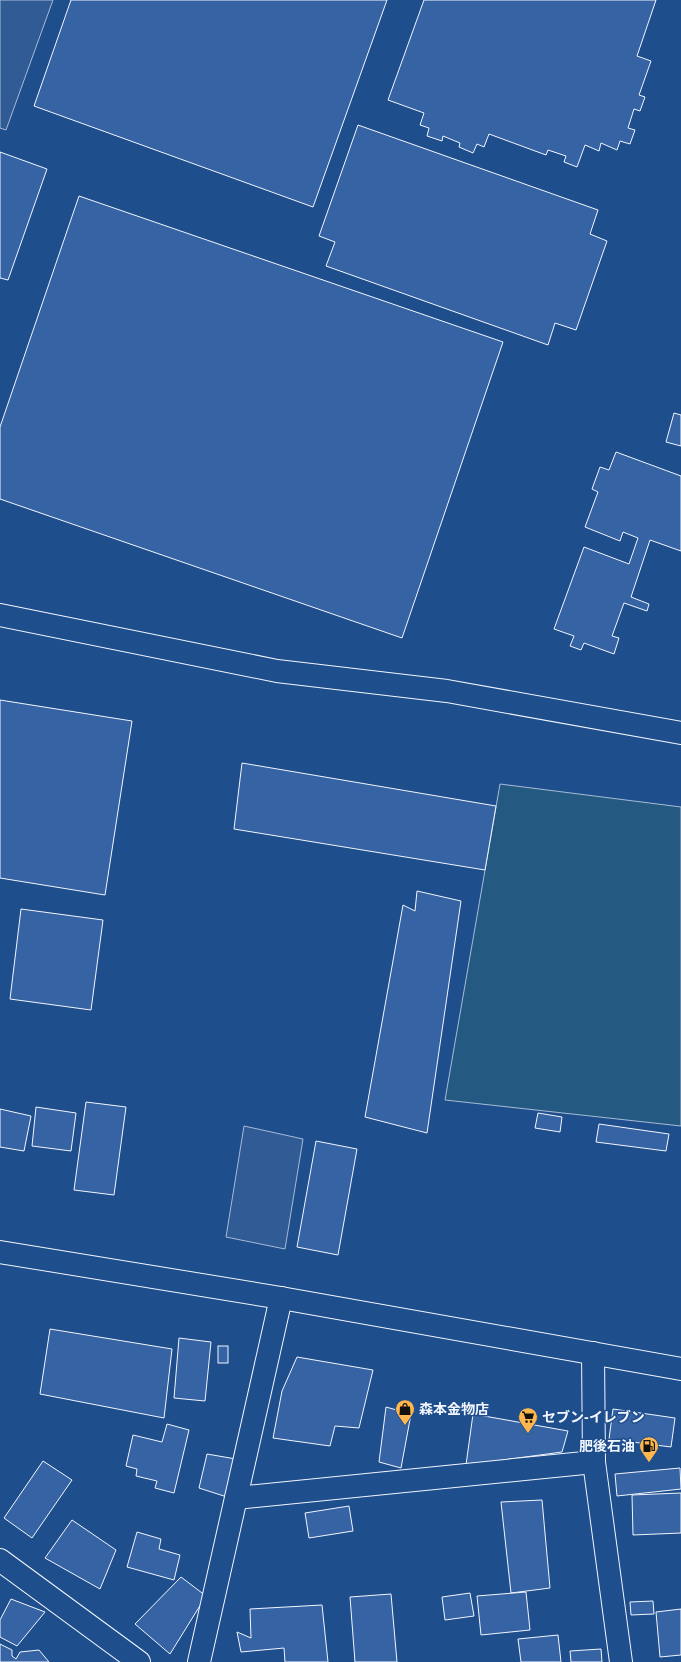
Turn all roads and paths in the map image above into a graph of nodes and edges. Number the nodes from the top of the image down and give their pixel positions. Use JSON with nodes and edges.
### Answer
{"nodes":[{"id":1,"x":0,"y":615,"type":"edge"},
{"id":2,"x":681,"y":733,"type":"edge"},
{"id":3,"x":0,"y":1252,"type":"edge"},
{"id":4,"x":281,"y":1298,"type":"junction"},
{"id":5,"x":592,"y":1353,"type":"junction"},
{"id":6,"x":681,"y":1369,"type":"edge"},
{"id":7,"x":594,"y":1462,"type":"junction"},
{"id":8,"x":236,"y":1498,"type":"junction"},
{"id":9,"x":0,"y":1560,"type":"edge"},
{"id":10,"x":139,"y":1662,"type":"edge"},
{"id":11,"x":199,"y":1662,"type":"edge"},
{"id":12,"x":621,"y":1662,"type":"edge"}],
"edges":[{"from":1,"to":2,"type":"street"},
{"from":3,"to":4,"type":"street"},
{"from":4,"to":5,"type":"street"},
{"from":4,"to":8,"type":"street"},
{"from":5,"to":6,"type":"street"},
{"from":5,"to":7,"type":"street"},
{"from":7,"to":8,"type":"street"},
{"from":7,"to":12,"type":"street"},
{"from":8,"to":11,"type":"street"},
{"from":9,"to":10,"type":"street"}]}
